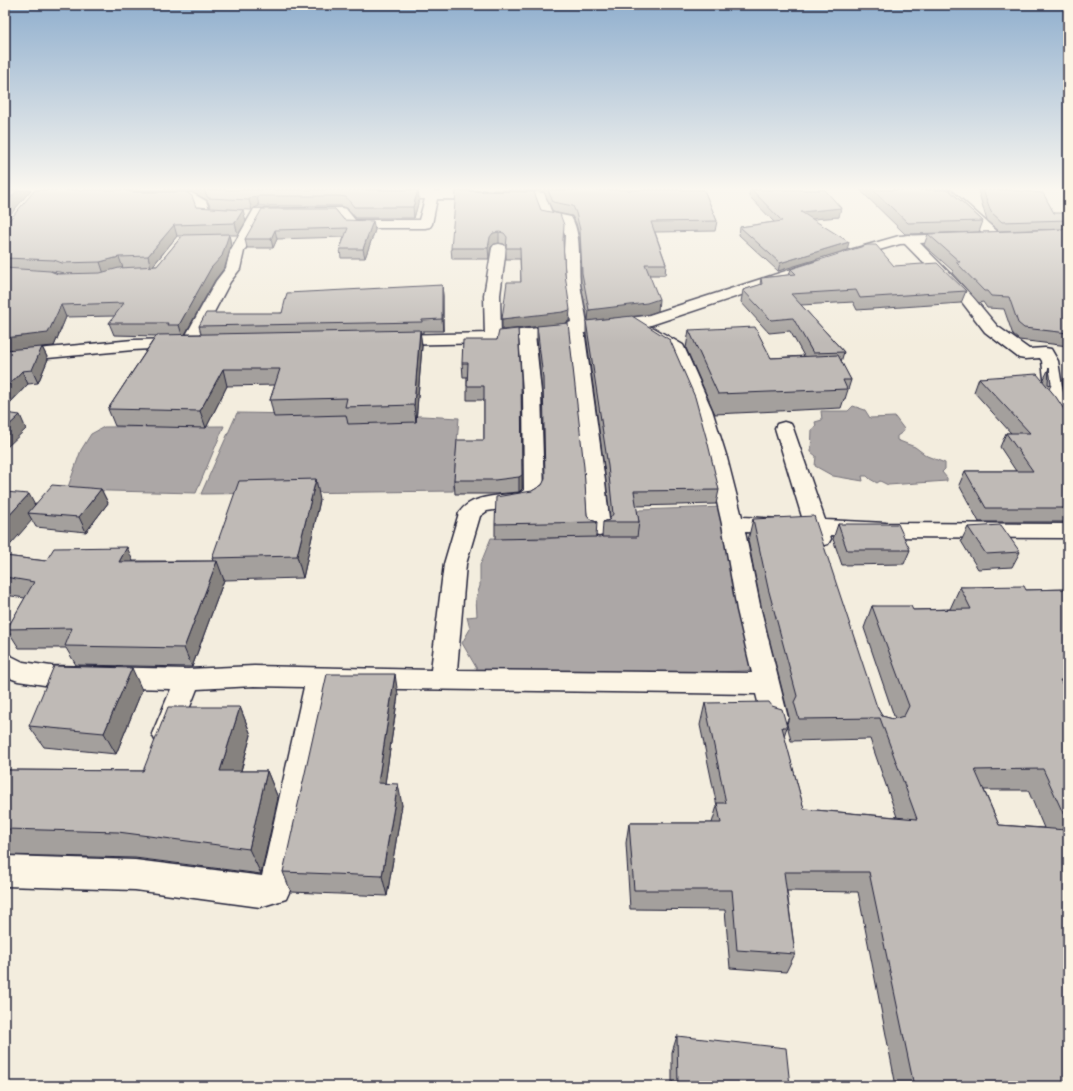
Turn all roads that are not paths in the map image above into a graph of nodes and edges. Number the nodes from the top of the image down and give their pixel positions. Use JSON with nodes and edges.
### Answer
{"nodes":[{"id":1,"x":235,"y":241,"type":"edge"},
{"id":2,"x":572,"y":241,"type":"edge"},
{"id":3,"x":896,"y":241,"type":"edge"},
{"id":4,"x":909,"y":241,"type":"edge"},
{"id":5,"x":499,"y":248,"type":"dead end"},
{"id":6,"x":633,"y":322,"type":"junction"},
{"id":7,"x":569,"y":329,"type":"junction"},
{"id":8,"x":527,"y":334,"type":"junction"},
{"id":9,"x":493,"y":338,"type":"junction"},
{"id":10,"x":381,"y":340,"type":"edge"},
{"id":11,"x":189,"y":344,"type":"junction"},
{"id":12,"x":205,"y":344,"type":"edge"},
{"id":13,"x":5,"y":357,"type":"edge"},
{"id":14,"x":1062,"y":404,"type":"edge"},
{"id":15,"x":1068,"y":423,"type":"edge"},
{"id":16,"x":784,"y":428,"type":"dead end"},
{"id":17,"x":733,"y":524,"type":"junction"},
{"id":18,"x":815,"y":527,"type":"junction"},
{"id":19,"x":599,"y":529,"type":"dead end"},
{"id":20,"x":1068,"y":531,"type":"edge"},
{"id":21,"x":828,"y":560,"type":"edge"},
{"id":22,"x":5,"y":663,"type":"edge"},
{"id":23,"x":319,"y":677,"type":"junction"},
{"id":24,"x":188,"y":679,"type":"junction"},
{"id":25,"x":443,"y":680,"type":"junction"},
{"id":26,"x":767,"y":684,"type":"junction"},
{"id":27,"x":775,"y":718,"type":"edge"},
{"id":28,"x":158,"y":753,"type":"edge"},
{"id":29,"x":5,"y":871,"type":"edge"}],
"edges":[{"from":1,"to":11,"type":"street"},
{"from":2,"to":7,"type":"street"},
{"from":3,"to":6,"type":"street"},
{"from":4,"to":14,"type":"street"},
{"from":5,"to":9,"type":"street"},
{"from":6,"to":7,"type":"street"},
{"from":6,"to":17,"type":"street"},
{"from":7,"to":8,"type":"street"},
{"from":7,"to":19,"type":"street"},
{"from":8,"to":9,"type":"street"},
{"from":8,"to":25,"type":"street"},
{"from":9,"to":10,"type":"street"},
{"from":11,"to":12,"type":"street"},
{"from":11,"to":13,"type":"street"},
{"from":14,"to":15,"type":"street"},
{"from":16,"to":18,"type":"street"},
{"from":17,"to":18,"type":"street"},
{"from":17,"to":26,"type":"street"},
{"from":18,"to":20,"type":"street"},
{"from":18,"to":21,"type":"street"},
{"from":22,"to":24,"type":"street"},
{"from":23,"to":24,"type":"street"},
{"from":23,"to":25,"type":"street"},
{"from":23,"to":29,"type":"street"},
{"from":24,"to":28,"type":"street"},
{"from":25,"to":26,"type":"street"},
{"from":26,"to":27,"type":"street"}]}
